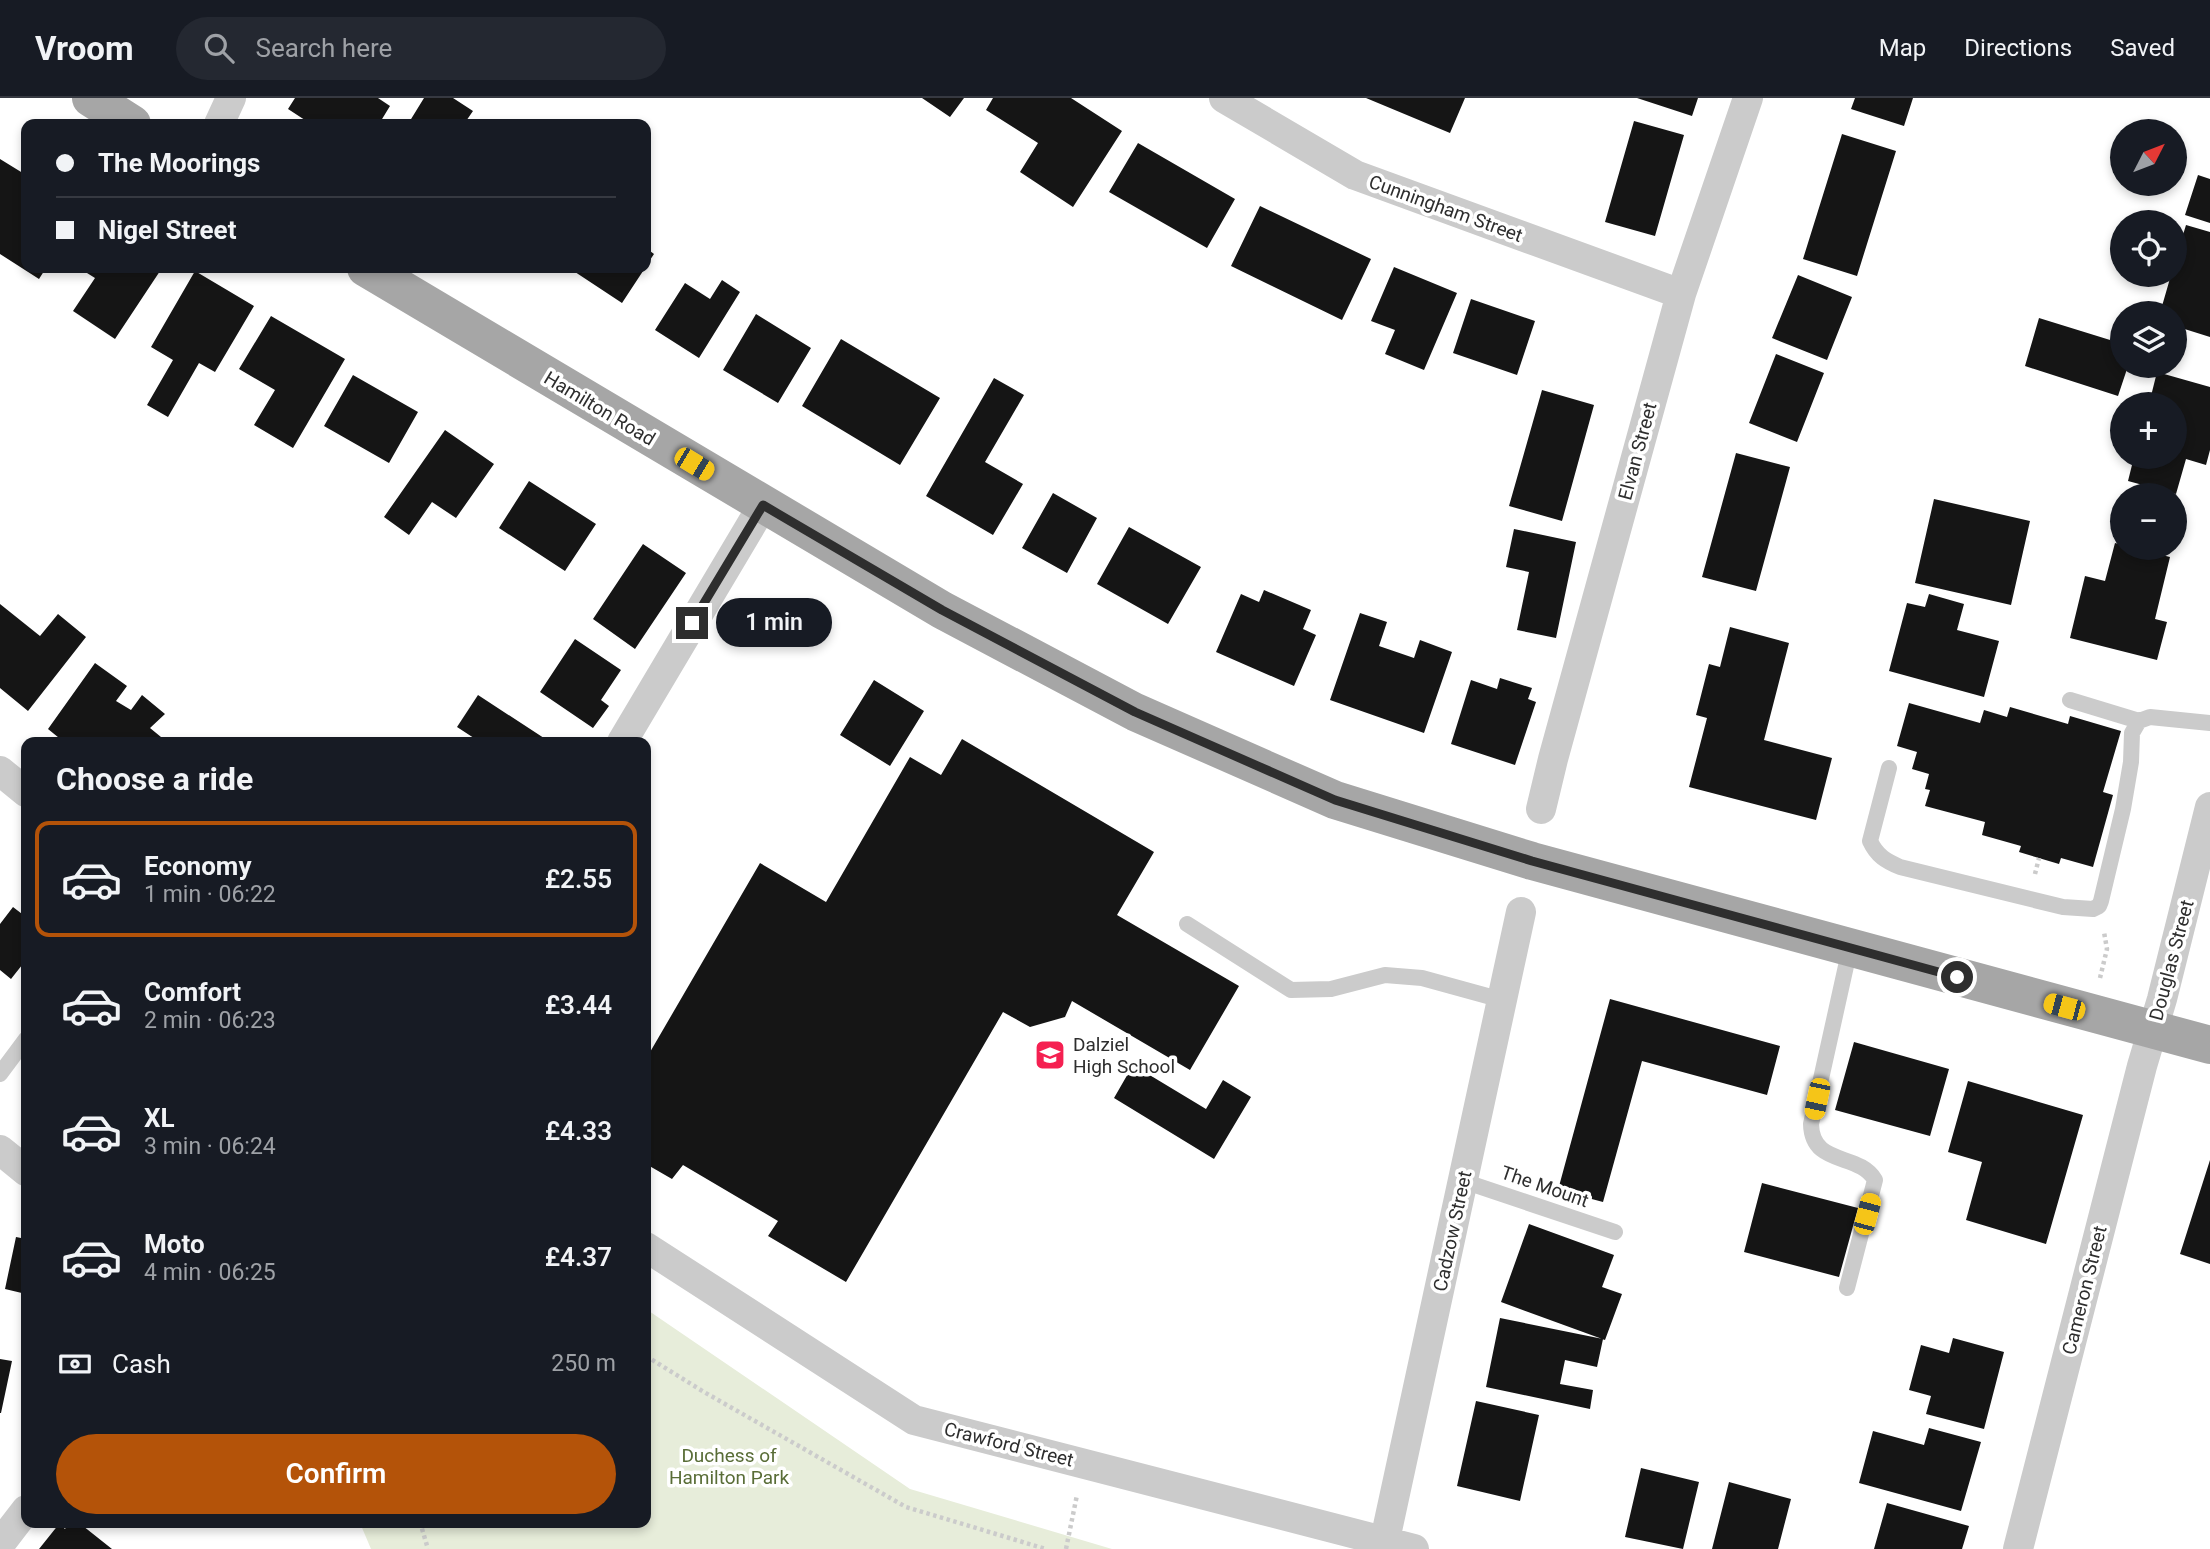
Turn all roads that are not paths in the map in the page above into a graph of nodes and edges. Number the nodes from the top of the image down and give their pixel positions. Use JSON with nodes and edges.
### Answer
{"nodes":[{"id":1,"x":91,"y":98,"type":"edge"},
{"id":2,"x":231,"y":98,"type":"edge"},
{"id":3,"x":1224,"y":98,"type":"edge"},
{"id":4,"x":1748,"y":98,"type":"edge"},
{"id":5,"x":124,"y":119,"type":"edge"},
{"id":6,"x":221,"y":119,"type":"edge"},
{"id":7,"x":374,"y":273,"type":"edge"},
{"id":8,"x":1681,"y":294,"type":"junction"},
{"id":9,"x":763,"y":505,"type":"junction"},
{"id":10,"x":2070,"y":700,"type":"dead end"},
{"id":11,"x":2138,"y":721,"type":"junction"},
{"id":12,"x":2210,"y":723,"type":"edge"},
{"id":13,"x":625,"y":737,"type":"edge"},
{"id":14,"x":1889,"y":768,"type":"dead end"},
{"id":15,"x":0,"y":771,"type":"edge"},
{"id":16,"x":21,"y":788,"type":"edge"},
{"id":17,"x":2210,"y":807,"type":"edge"},
{"id":18,"x":1541,"y":809,"type":"dead end"},
{"id":19,"x":1521,"y":912,"type":"dead end"},
{"id":20,"x":1186,"y":924,"type":"dead end"},
{"id":21,"x":1850,"y":948,"type":"junction"},
{"id":22,"x":1502,"y":1000,"type":"junction"},
{"id":23,"x":2153,"y":1031,"type":"junction"},
{"id":24,"x":2210,"y":1045,"type":"edge"},
{"id":25,"x":21,"y":1046,"type":"edge"},
{"id":26,"x":0,"y":1073,"type":"edge"},
{"id":27,"x":0,"y":1150,"type":"edge"},
{"id":28,"x":21,"y":1167,"type":"edge"},
{"id":29,"x":1463,"y":1181,"type":"junction"},
{"id":30,"x":1615,"y":1232,"type":"dead end"},
{"id":31,"x":651,"y":1250,"type":"edge"},
{"id":32,"x":1847,"y":1288,"type":"dead end"},
{"id":33,"x":21,"y":1517,"type":"edge"},
{"id":34,"x":0,"y":1544,"type":"edge"},
{"id":35,"x":1384,"y":1545,"type":"edge"},
{"id":36,"x":1413,"y":1549,"type":"edge"},
{"id":37,"x":2018,"y":1549,"type":"edge"}],
"edges":[{"from":1,"to":5,"type":"main road"},
{"from":2,"to":6,"type":"street"},
{"from":3,"to":8,"type":"street","name":"Cunningham Street"},
{"from":4,"to":8,"type":"street","name":"Elvan Street"},
{"from":7,"to":9,"type":"main road","name":"Hamilton Road"},
{"from":8,"to":18,"type":"street","name":"Elvan Street"},
{"from":9,"to":13,"type":"street"},
{"from":9,"to":21,"type":"main road","name":"Hamilton Road"},
{"from":10,"to":11,"type":"lane"},
{"from":11,"to":12,"type":"lane"},
{"from":11,"to":14,"type":"lane"},
{"from":15,"to":16,"type":"street"},
{"from":17,"to":23,"type":"street","name":"Douglas Street"},
{"from":19,"to":22,"type":"street","name":"Cadzow Street"},
{"from":20,"to":22,"type":"lane"},
{"from":21,"to":23,"type":"main road","name":"Hamilton Road"},
{"from":21,"to":32,"type":"lane"},
{"from":22,"to":29,"type":"street","name":"Cadzow Street"},
{"from":23,"to":24,"type":"main road","name":"Hamilton Road"},
{"from":23,"to":37,"type":"street","name":"Cameron Street"},
{"from":25,"to":26,"type":"lane"},
{"from":27,"to":28,"type":"street"},
{"from":29,"to":30,"type":"lane","name":"The Mount"},
{"from":29,"to":35,"type":"street","name":"Cadzow Street"},
{"from":31,"to":35,"type":"street","name":"Crawford Street"},
{"from":33,"to":34,"type":"street"},
{"from":35,"to":36,"type":"street","name":"Crawford Street"}]}
